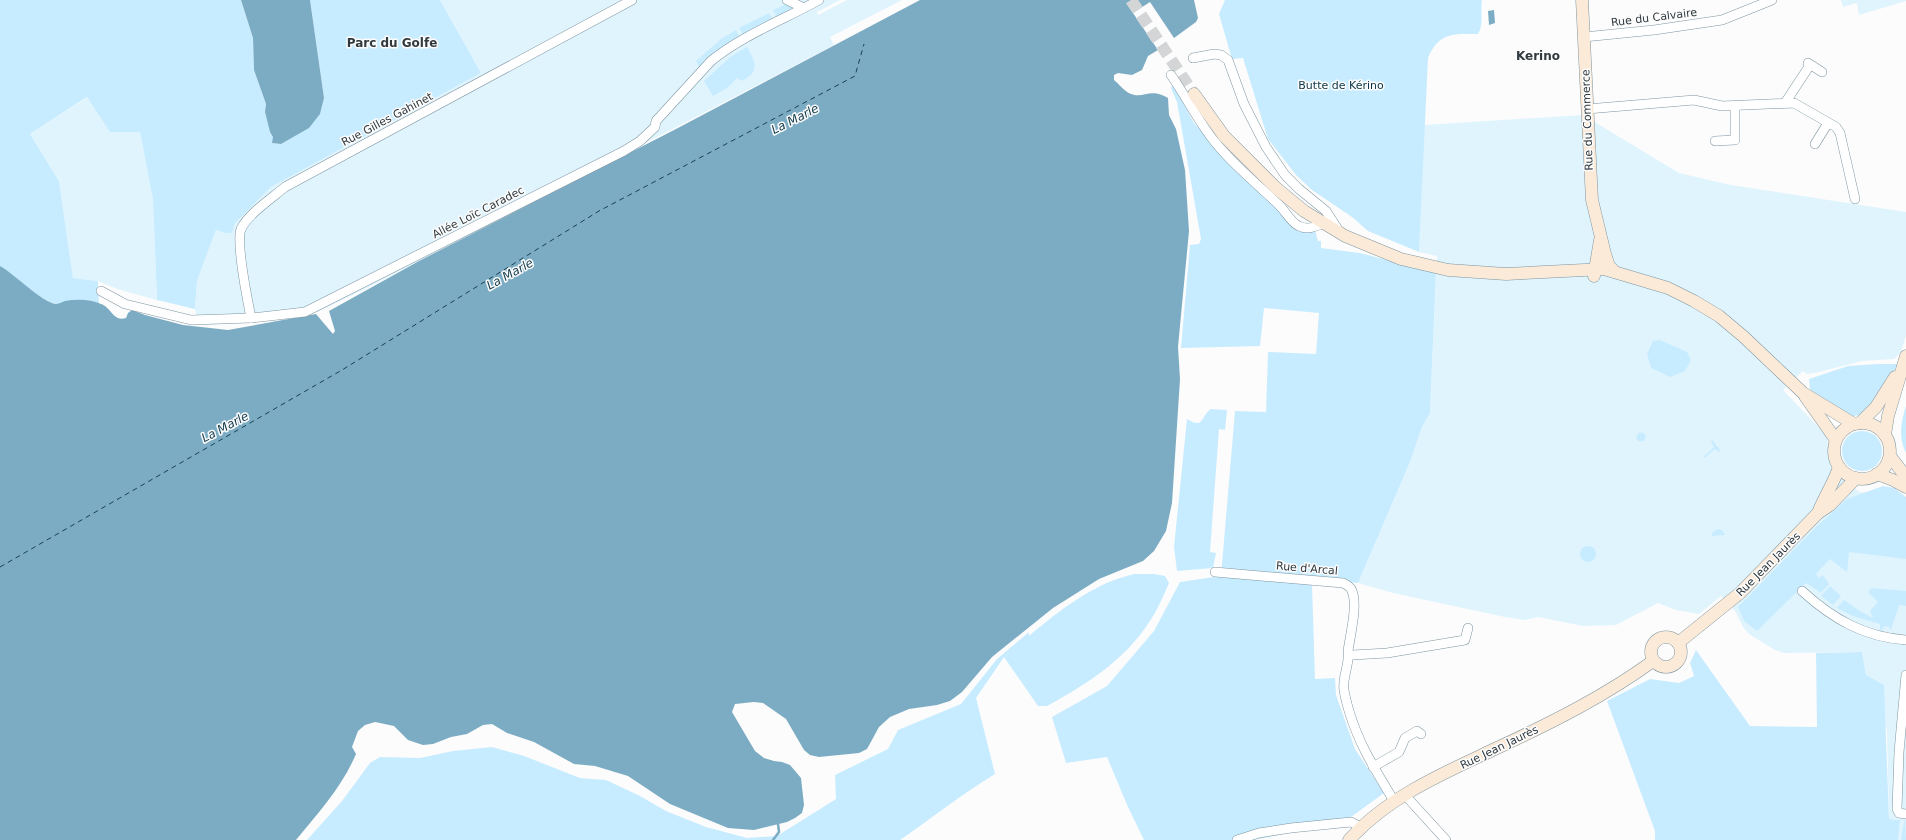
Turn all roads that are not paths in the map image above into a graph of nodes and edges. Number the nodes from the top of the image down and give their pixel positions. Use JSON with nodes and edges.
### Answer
{"nodes":[{"id":1,"x":632,"y":0,"type":"edge"},
{"id":2,"x":787,"y":0,"type":"edge"},
{"id":3,"x":819,"y":0,"type":"edge"},
{"id":4,"x":1582,"y":0,"type":"edge"},
{"id":5,"x":1772,"y":0,"type":"edge"},
{"id":6,"x":804,"y":8,"type":"junction"},
{"id":7,"x":1584,"y":37,"type":"junction"},
{"id":8,"x":1193,"y":58,"type":"dead end"},
{"id":9,"x":1822,"y":72,"type":"dead end"},
{"id":10,"x":1171,"y":75,"type":"dead end"},
{"id":11,"x":1194,"y":94,"type":"tunnel mouth"},
{"id":12,"x":1785,"y":103,"type":"junction"},
{"id":13,"x":1735,"y":106,"type":"junction"},
{"id":14,"x":1587,"y":109,"type":"junction"},
{"id":15,"x":1828,"y":123,"type":"junction"},
{"id":16,"x":1715,"y":141,"type":"dead end"},
{"id":17,"x":1815,"y":144,"type":"dead end"},
{"id":18,"x":1855,"y":199,"type":"dead end"},
{"id":19,"x":1323,"y":223,"type":"junction"},
{"id":20,"x":1340,"y":233,"type":"junction"},
{"id":21,"x":1600,"y":238,"type":"junction"},
{"id":22,"x":1615,"y":272,"type":"junction"},
{"id":23,"x":1594,"y":273,"type":"junction"},
{"id":24,"x":1636,"y":278,"type":"junction"},
{"id":25,"x":101,"y":291,"type":"dead end"},
{"id":26,"x":251,"y":318,"type":"junction"},
{"id":27,"x":1904,"y":360,"type":"edge"},
{"id":28,"x":1803,"y":393,"type":"junction"},
{"id":29,"x":1857,"y":423,"type":"junction"},
{"id":30,"x":1885,"y":435,"type":"junction"},
{"id":31,"x":1836,"y":440,"type":"junction"},
{"id":32,"x":1890,"y":456,"type":"junction"},
{"id":33,"x":1839,"y":467,"type":"junction"},
{"id":34,"x":1877,"y":474,"type":"junction"},
{"id":35,"x":1906,"y":477,"type":"edge"},
{"id":36,"x":1856,"y":478,"type":"junction"},
{"id":37,"x":1906,"y":487,"type":"edge"},
{"id":38,"x":1818,"y":513,"type":"junction"},
{"id":39,"x":1215,"y":572,"type":"dead end"},
{"id":40,"x":1802,"y":591,"type":"dead end"},
{"id":41,"x":1468,"y":628,"type":"dead end"},
{"id":42,"x":1906,"y":640,"type":"edge"},
{"id":43,"x":1678,"y":643,"type":"junction"},
{"id":44,"x":1349,"y":656,"type":"junction"},
{"id":45,"x":1653,"y":661,"type":"junction"},
{"id":46,"x":1906,"y":675,"type":"edge"},
{"id":47,"x":1421,"y":734,"type":"dead end"},
{"id":48,"x":1373,"y":767,"type":"junction"},
{"id":49,"x":1399,"y":798,"type":"junction"},
{"id":50,"x":1906,"y":814,"type":"edge"},
{"id":51,"x":1361,"y":827,"type":"junction"},
{"id":52,"x":1237,"y":840,"type":"edge"},
{"id":53,"x":1350,"y":840,"type":"edge"},
{"id":54,"x":1446,"y":840,"type":"edge"}],
"edges":[{"from":1,"to":26,"type":"street","name":"Rue Gilles Gahinet"},
{"from":2,"to":6,"type":"street"},
{"from":3,"to":6,"type":"street","name":"Allée Loïc Caradec"},
{"from":4,"to":7,"type":"main road","name":"Rue du Commerce"},
{"from":5,"to":7,"type":"street","name":"Rue du Calvaire"},
{"from":6,"to":26,"type":"street","name":"Allée Loïc Caradec"},
{"from":7,"to":14,"type":"main road","name":"Rue du Commerce"},
{"from":8,"to":20,"type":"street"},
{"from":9,"to":12,"type":"street"},
{"from":10,"to":19,"type":"street"},
{"from":11,"to":19,"type":"main road"},
{"from":12,"to":13,"type":"street"},
{"from":12,"to":15,"type":"street"},
{"from":13,"to":14,"type":"street"},
{"from":13,"to":16,"type":"street"},
{"from":14,"to":21,"type":"main road","name":"Rue du Commerce"},
{"from":15,"to":17,"type":"street"},
{"from":15,"to":18,"type":"street"},
{"from":19,"to":20,"type":"main road"},
{"from":20,"to":23,"type":"main road"},
{"from":21,"to":22,"type":"main road","name":"Rue du Commerce"},
{"from":21,"to":23,"type":"main road","name":"Rue du Commerce"},
{"from":22,"to":23,"type":"main road"},
{"from":22,"to":24,"type":"main road"},
{"from":23,"to":24,"type":"main road"},
{"from":24,"to":28,"type":"main road"},
{"from":25,"to":26,"type":"street","name":"Allée Loïc Caradec"},
{"from":27,"to":29,"type":"main road"},
{"from":27,"to":30,"type":"main road"},
{"from":28,"to":29,"type":"main road"},
{"from":28,"to":31,"type":"main road"},
{"from":29,"to":30,"type":"main road"},
{"from":29,"to":31,"type":"main road"},
{"from":30,"to":32,"type":"main road"},
{"from":31,"to":33,"type":"main road"},
{"from":32,"to":34,"type":"main road"},
{"from":32,"to":35,"type":"main road"},
{"from":33,"to":36,"type":"main road"},
{"from":33,"to":38,"type":"main road","name":"Rue Jean Jaurès"},
{"from":34,"to":36,"type":"main road"},
{"from":34,"to":37,"type":"main road"},
{"from":36,"to":38,"type":"main road","name":"Rue Jean Jaurès"},
{"from":38,"to":43,"type":"main road","name":"Rue Jean Jaurès"},
{"from":39,"to":44,"type":"street","name":"Rue d'Arcal"},
{"from":40,"to":42,"type":"street"},
{"from":41,"to":44,"type":"street"},
{"from":43,"to":45,"type":"main road"},
{"from":43,"to":45,"type":"main road"},
{"from":44,"to":48,"type":"street","name":"Rue d'Arcal"},
{"from":45,"to":49,"type":"main road","name":"Rue Jean Jaurès"},
{"from":46,"to":50,"type":"street"},
{"from":47,"to":48,"type":"street"},
{"from":48,"to":49,"type":"street","name":"Rue d'Arcal"},
{"from":49,"to":51,"type":"main road","name":"Rue Jean Jaurès"},
{"from":49,"to":54,"type":"street","name":"Rue d'Arcal"},
{"from":51,"to":52,"type":"street"},
{"from":51,"to":53,"type":"main road","name":"Rue Jean Jaurès"}]}
